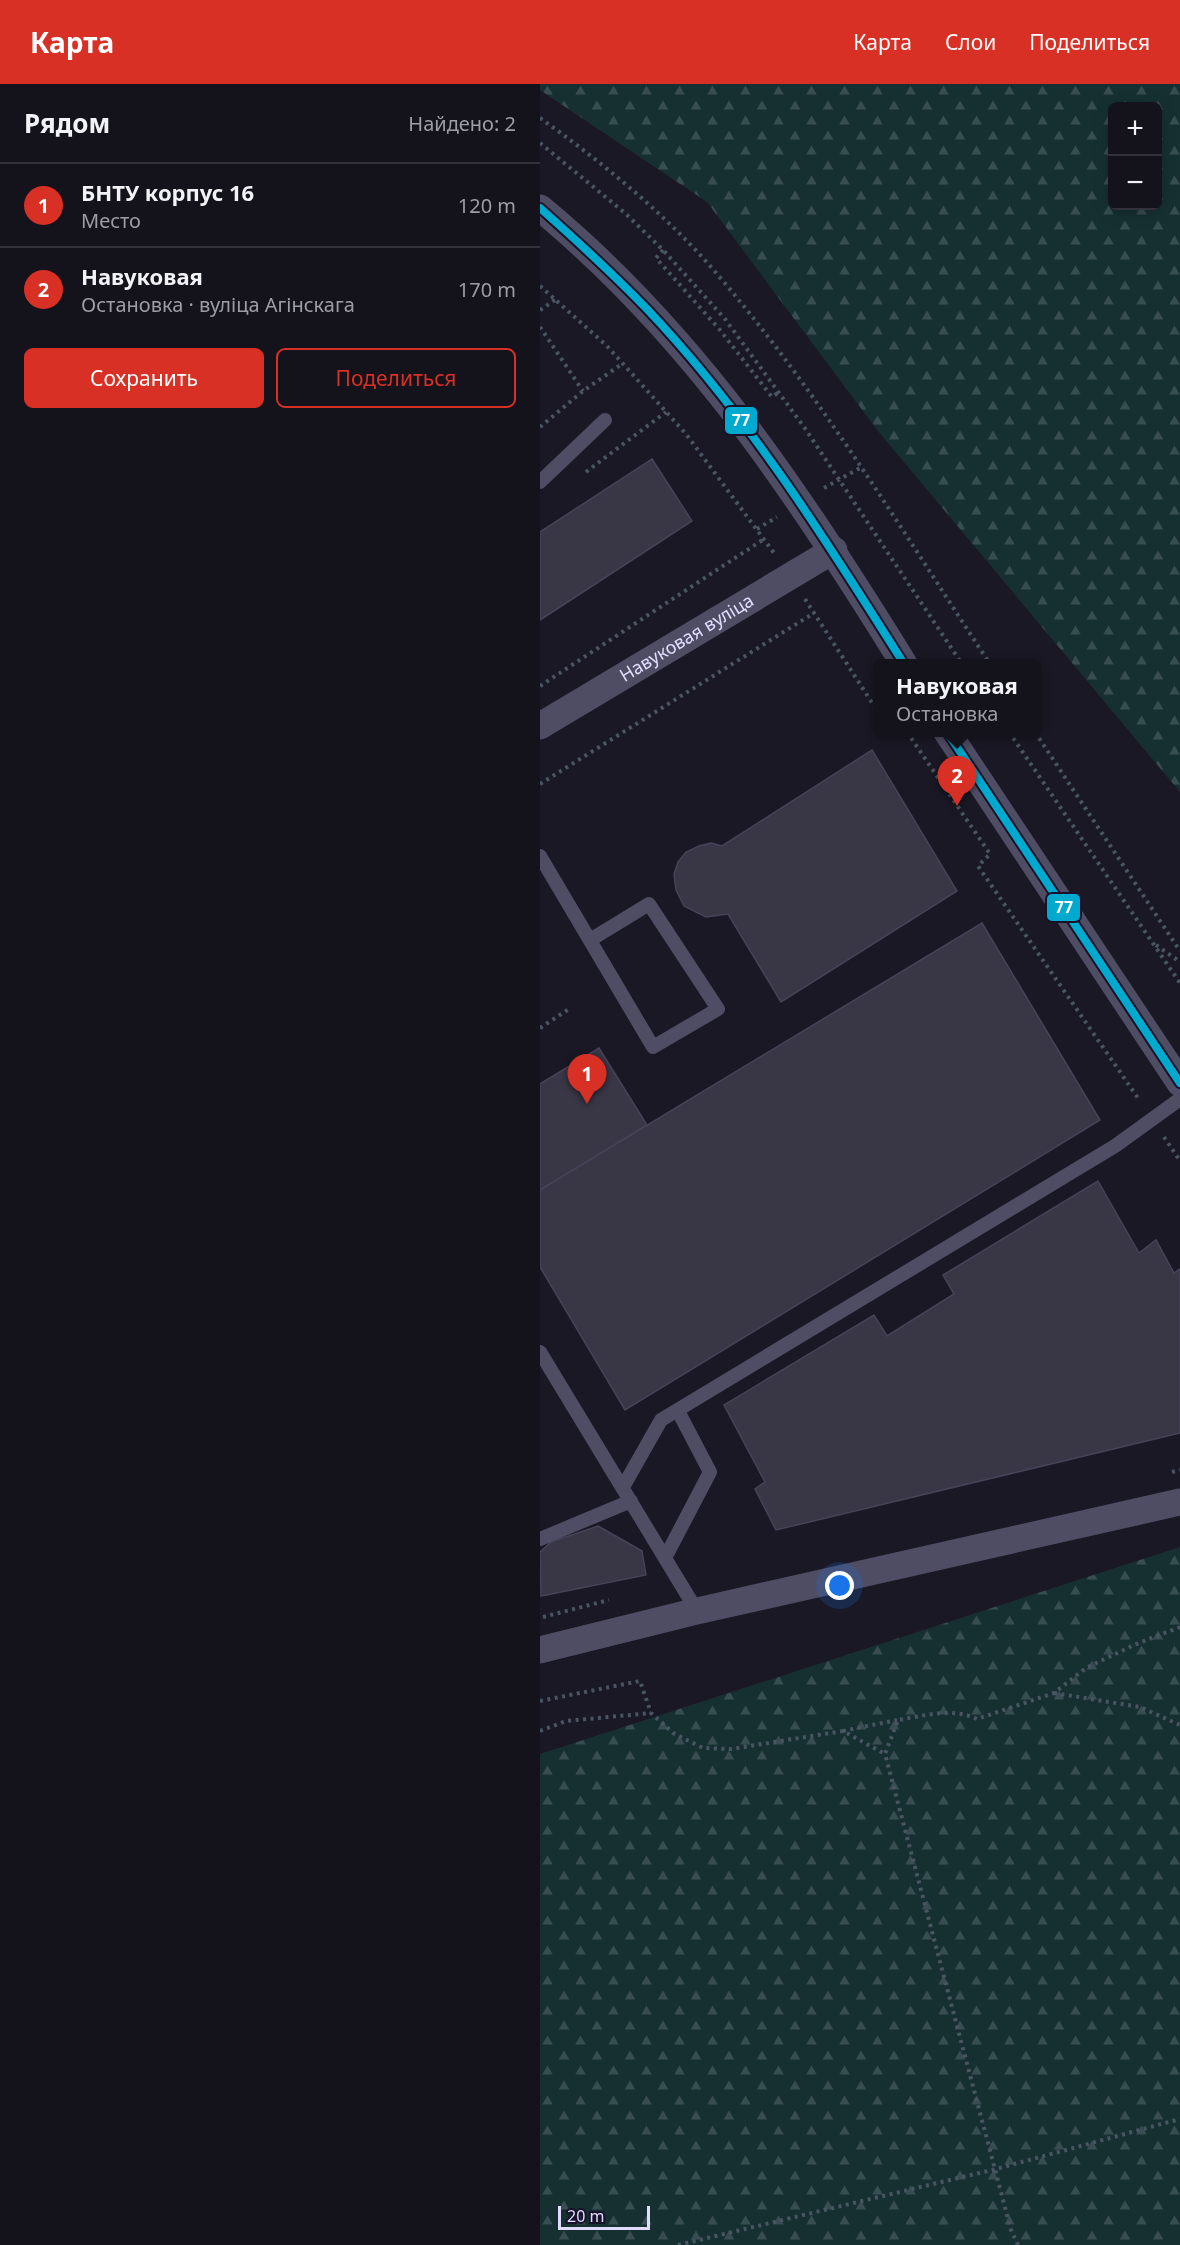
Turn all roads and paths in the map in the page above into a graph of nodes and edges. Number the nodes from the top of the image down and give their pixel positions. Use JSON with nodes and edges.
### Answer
{"nodes":[{"id":1,"x":540,"y":118,"type":"edge"},
{"id":2,"x":540,"y":143,"type":"edge"},
{"id":3,"x":540,"y":208,"type":"edge"},
{"id":4,"x":663,"y":249,"type":"junction"},
{"id":5,"x":540,"y":286,"type":"edge"},
{"id":6,"x":555,"y":300,"type":"junction"},
{"id":7,"x":540,"y":310,"type":"edge"},
{"id":8,"x":540,"y":327,"type":"edge"},
{"id":9,"x":622,"y":364,"type":"junction"},
{"id":10,"x":583,"y":391,"type":"junction"},
{"id":11,"x":779,"y":392,"type":"junction"},
{"id":12,"x":666,"y":412,"type":"junction"},
{"id":13,"x":605,"y":420,"type":"dead end"},
{"id":14,"x":540,"y":427,"type":"edge"},
{"id":15,"x":585,"y":473,"type":"dead end"},
{"id":16,"x":540,"y":482,"type":"edge"},
{"id":17,"x":764,"y":539,"type":"junction"},
{"id":18,"x":834,"y":550,"type":"junction"},
{"id":19,"x":791,"y":577,"type":"junction"},
{"id":20,"x":902,"y":659,"type":"edge"},
{"id":21,"x":959,"y":659,"type":"edge"},
{"id":22,"x":987,"y":659,"type":"edge"},
{"id":23,"x":540,"y":686,"type":"edge"},
{"id":24,"x":873,"y":704,"type":"edge"},
{"id":25,"x":540,"y":726,"type":"edge"},
{"id":26,"x":910,"y":737,"type":"edge"},
{"id":27,"x":949,"y":737,"type":"edge"},
{"id":28,"x":1013,"y":737,"type":"edge"},
{"id":29,"x":1038,"y":737,"type":"edge"},
{"id":30,"x":540,"y":784,"type":"edge"},
{"id":31,"x":540,"y":856,"type":"edge"},
{"id":32,"x":590,"y":940,"type":"junction"},
{"id":33,"x":1153,"y":943,"type":"junction"},
{"id":34,"x":1180,"y":951,"type":"edge"},
{"id":35,"x":1180,"y":962,"type":"edge"},
{"id":36,"x":1180,"y":983,"type":"edge"},
{"id":37,"x":569,"y":1008,"type":"dead end"},
{"id":38,"x":540,"y":1028,"type":"edge"},
{"id":39,"x":1180,"y":1083,"type":"edge"},
{"id":40,"x":1180,"y":1099,"type":"edge"},
{"id":41,"x":1152,"y":1119,"type":"junction"},
{"id":42,"x":1180,"y":1161,"type":"edge"},
{"id":43,"x":540,"y":1352,"type":"edge"},
{"id":44,"x":678,"y":1411,"type":"junction"},
{"id":45,"x":623,"y":1487,"type":"junction"},
{"id":46,"x":631,"y":1501,"type":"junction"},
{"id":47,"x":1180,"y":1502,"type":"edge"},
{"id":48,"x":540,"y":1539,"type":"edge"},
{"id":49,"x":665,"y":1558,"type":"junction"},
{"id":50,"x":697,"y":1611,"type":"junction"},
{"id":51,"x":1180,"y":1627,"type":"edge"},
{"id":52,"x":540,"y":1650,"type":"edge"},
{"id":53,"x":1054,"y":1694,"type":"junction"},
{"id":54,"x":540,"y":1701,"type":"edge"},
{"id":55,"x":651,"y":1713,"type":"junction"},
{"id":56,"x":898,"y":1720,"type":"junction"},
{"id":57,"x":1180,"y":1725,"type":"edge"},
{"id":58,"x":540,"y":1731,"type":"edge"},
{"id":59,"x":843,"y":1731,"type":"junction"},
{"id":60,"x":885,"y":1754,"type":"junction"},
{"id":61,"x":1180,"y":2119,"type":"edge"},
{"id":62,"x":996,"y":2169,"type":"junction"},
{"id":63,"x":678,"y":2245,"type":"edge"},
{"id":64,"x":1018,"y":2245,"type":"edge"}],
"edges":[{"from":1,"to":22,"type":"path"},
{"from":2,"to":4,"type":"path"},
{"from":3,"to":18,"type":"street"},
{"from":4,"to":11,"type":"path"},
{"from":4,"to":11,"type":"path"},
{"from":5,"to":6,"type":"path"},
{"from":6,"to":7,"type":"path"},
{"from":6,"to":9,"type":"path"},
{"from":8,"to":10,"type":"path"},
{"from":9,"to":10,"type":"path"},
{"from":9,"to":12,"type":"path"},
{"from":10,"to":14,"type":"path"},
{"from":11,"to":21,"type":"path"},
{"from":12,"to":15,"type":"path"},
{"from":12,"to":17,"type":"path"},
{"from":13,"to":16,"type":"lane"},
{"from":17,"to":19,"type":"path"},
{"from":17,"to":23,"type":"path"},
{"from":18,"to":19,"type":"street","name":"Навуковая вуліца"},
{"from":18,"to":20,"type":"street"},
{"from":19,"to":25,"type":"street","name":"Навуковая вуліца"},
{"from":24,"to":30,"type":"path"},
{"from":26,"to":41,"type":"path"},
{"from":27,"to":39,"type":"street"},
{"from":28,"to":33,"type":"path"},
{"from":29,"to":34,"type":"path"},
{"from":31,"to":32,"type":"lane"},
{"from":32,"to":32,"type":"lane"},
{"from":33,"to":35,"type":"path"},
{"from":33,"to":36,"type":"path"},
{"from":37,"to":38,"type":"path"},
{"from":40,"to":41,"type":"lane"},
{"from":41,"to":42,"type":"path"},
{"from":41,"to":44,"type":"lane"},
{"from":43,"to":45,"type":"lane"},
{"from":44,"to":45,"type":"lane"},
{"from":44,"to":49,"type":"lane"},
{"from":45,"to":46,"type":"lane"},
{"from":46,"to":48,"type":"lane"},
{"from":46,"to":49,"type":"lane"},
{"from":47,"to":50,"type":"street"},
{"from":49,"to":50,"type":"lane"},
{"from":50,"to":52,"type":"street"},
{"from":51,"to":53,"type":"path"},
{"from":53,"to":56,"type":"path"},
{"from":53,"to":57,"type":"path"},
{"from":54,"to":55,"type":"path"},
{"from":55,"to":58,"type":"path"},
{"from":55,"to":59,"type":"path"},
{"from":56,"to":59,"type":"path"},
{"from":56,"to":60,"type":"path"},
{"from":59,"to":60,"type":"path"},
{"from":60,"to":62,"type":"path"},
{"from":61,"to":62,"type":"path"},
{"from":62,"to":63,"type":"path"},
{"from":62,"to":64,"type":"path"}]}
